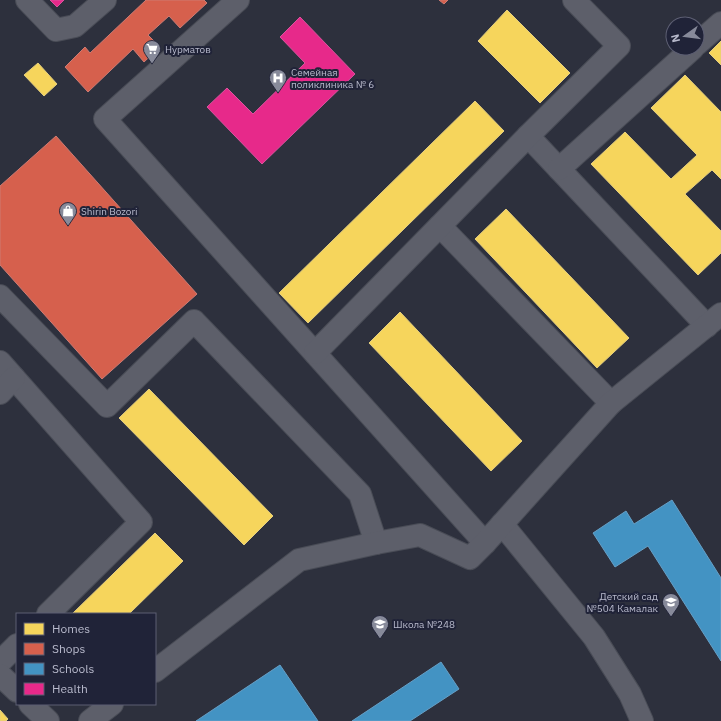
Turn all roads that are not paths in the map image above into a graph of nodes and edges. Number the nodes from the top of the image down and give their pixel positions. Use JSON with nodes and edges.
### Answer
{"nodes":[{"id":1,"x":28,"y":0,"type":"edge"},
{"id":2,"x":105,"y":0,"type":"edge"},
{"id":3,"x":238,"y":0,"type":"edge"},
{"id":4,"x":574,"y":0,"type":"edge"},
{"id":5,"x":721,"y":23,"type":"edge"},
{"id":6,"x":705,"y":37,"type":"edge"},
{"id":7,"x":684,"y":56,"type":"edge"},
{"id":8,"x":528,"y":136,"type":"junction"},
{"id":9,"x":559,"y":169,"type":"junction"},
{"id":10,"x":440,"y":226,"type":"junction"},
{"id":11,"x":0,"y":296,"type":"edge"},
{"id":12,"x":714,"y":320,"type":"edge"},
{"id":13,"x":315,"y":353,"type":"junction"},
{"id":14,"x":0,"y":362,"type":"edge"},
{"id":15,"x":7,"y":385,"type":"edge"},
{"id":16,"x":611,"y":403,"type":"junction"},
{"id":17,"x":502,"y":524,"type":"junction"},
{"id":18,"x":376,"y":543,"type":"junction"},
{"id":19,"x":485,"y":543,"type":"junction"},
{"id":20,"x":49,"y":613,"type":"edge"},
{"id":21,"x":16,"y":646,"type":"edge"},
{"id":22,"x":0,"y":662,"type":"edge"},
{"id":23,"x":156,"y":670,"type":"edge"},
{"id":24,"x":0,"y":675,"type":"edge"},
{"id":25,"x":16,"y":690,"type":"edge"},
{"id":26,"x":31,"y":705,"type":"edge"},
{"id":27,"x":111,"y":705,"type":"edge"},
{"id":28,"x":48,"y":721,"type":"edge"},
{"id":29,"x":90,"y":721,"type":"edge"},
{"id":30,"x":642,"y":721,"type":"edge"}],
"edges":[{"from":1,"to":2,"type":"street"},
{"from":3,"to":13,"type":"street"},
{"from":4,"to":8,"type":"street"},
{"from":5,"to":6,"type":"street"},
{"from":7,"to":9,"type":"street"},
{"from":8,"to":9,"type":"street"},
{"from":8,"to":10,"type":"street"},
{"from":9,"to":12,"type":"street"},
{"from":10,"to":13,"type":"street"},
{"from":10,"to":16,"type":"street"},
{"from":11,"to":18,"type":"street"},
{"from":12,"to":16,"type":"street"},
{"from":13,"to":19,"type":"street"},
{"from":14,"to":15,"type":"street"},
{"from":15,"to":20,"type":"street"},
{"from":16,"to":17,"type":"street"},
{"from":17,"to":19,"type":"street"},
{"from":17,"to":30,"type":"street"},
{"from":18,"to":19,"type":"street"},
{"from":18,"to":23,"type":"street"},
{"from":21,"to":22,"type":"street"},
{"from":24,"to":25,"type":"street"},
{"from":26,"to":28,"type":"street"},
{"from":27,"to":29,"type":"street"}]}
